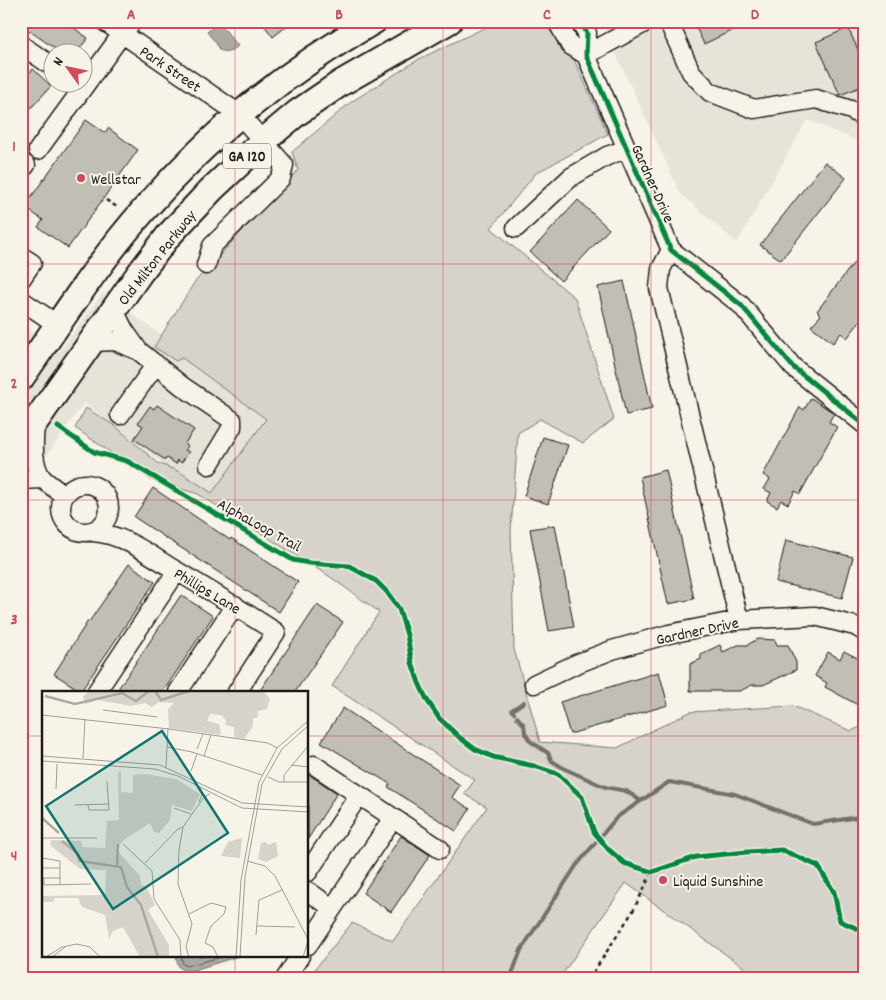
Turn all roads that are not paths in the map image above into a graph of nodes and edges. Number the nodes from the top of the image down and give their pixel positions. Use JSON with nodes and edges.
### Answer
{"nodes":[{"id":1,"x":104,"y":21,"type":"edge"},
{"id":2,"x":374,"y":21,"type":"edge"},
{"id":3,"x":449,"y":21,"type":"edge"},
{"id":4,"x":557,"y":21,"type":"edge"},
{"id":5,"x":580,"y":21,"type":"edge"},
{"id":6,"x":648,"y":21,"type":"edge"},
{"id":7,"x":668,"y":21,"type":"edge"},
{"id":8,"x":127,"y":28,"type":"edge"},
{"id":9,"x":22,"y":49,"type":"edge"},
{"id":10,"x":586,"y":55,"type":"junction"},
{"id":11,"x":42,"y":60,"type":"edge"},
{"id":12,"x":92,"y":71,"type":"edge"},
{"id":13,"x":76,"y":92,"type":"edge"},
{"id":14,"x":239,"y":114,"type":"junction"},
{"id":15,"x":865,"y":118,"type":"edge"},
{"id":16,"x":264,"y":141,"type":"junction"},
{"id":17,"x":626,"y":149,"type":"junction"},
{"id":18,"x":38,"y":150,"type":"dead end"},
{"id":19,"x":516,"y":228,"type":"dead end"},
{"id":20,"x":671,"y":250,"type":"junction"},
{"id":21,"x":21,"y":256,"type":"edge"},
{"id":22,"x":206,"y":265,"type":"dead end"},
{"id":23,"x":21,"y":279,"type":"edge"},
{"id":24,"x":21,"y":300,"type":"edge"},
{"id":25,"x":114,"y":310,"type":"junction"},
{"id":26,"x":58,"y":325,"type":"junction"},
{"id":27,"x":92,"y":342,"type":"junction"},
{"id":28,"x":139,"y":351,"type":"junction"},
{"id":29,"x":156,"y":364,"type":"junction"},
{"id":30,"x":21,"y":378,"type":"edge"},
{"id":31,"x":120,"y":415,"type":"dead end"},
{"id":32,"x":35,"y":421,"type":"junction"},
{"id":33,"x":865,"y":425,"type":"edge"},
{"id":34,"x":21,"y":442,"type":"edge"},
{"id":35,"x":209,"y":465,"type":"dead end"},
{"id":36,"x":43,"y":479,"type":"junction"},
{"id":37,"x":21,"y":480,"type":"edge"},
{"id":38,"x":64,"y":495,"type":"junction"},
{"id":39,"x":109,"y":515,"type":"junction"},
{"id":40,"x":93,"y":532,"type":"junction"},
{"id":41,"x":140,"y":549,"type":"junction"},
{"id":42,"x":177,"y":571,"type":"junction"},
{"id":43,"x":235,"y":606,"type":"junction"},
{"id":44,"x":739,"y":620,"type":"junction"},
{"id":45,"x":865,"y":632,"type":"edge"},
{"id":46,"x":534,"y":684,"type":"dead end"},
{"id":47,"x":97,"y":691,"type":"edge"},
{"id":48,"x":179,"y":691,"type":"edge"},
{"id":49,"x":238,"y":691,"type":"edge"},
{"id":50,"x":314,"y":765,"type":"dead end"},
{"id":51,"x":358,"y":795,"type":"junction"},
{"id":52,"x":393,"y":818,"type":"junction"},
{"id":53,"x":440,"y":849,"type":"dead end"},
{"id":54,"x":309,"y":870,"type":"edge"},
{"id":55,"x":309,"y":892,"type":"edge"},
{"id":56,"x":332,"y":908,"type":"junction"},
{"id":57,"x":309,"y":943,"type":"edge"},
{"id":58,"x":299,"y":958,"type":"edge"},
{"id":59,"x":285,"y":979,"type":"edge"}],
"edges":[{"from":1,"to":8,"type":"street","name":"Park Street"},
{"from":2,"to":14,"type":"highway","number":"GA 120"},
{"from":3,"to":16,"type":"highway","name":"Old Milton Parkway","number":"GA 120"},
{"from":4,"to":10,"type":"street","name":"Gardner Drive"},
{"from":5,"to":10,"type":"street","name":"Gardner Drive"},
{"from":6,"to":10,"type":"street"},
{"from":7,"to":15,"type":"street"},
{"from":8,"to":12,"type":"street"},
{"from":8,"to":14,"type":"street","name":"Park Street"},
{"from":9,"to":11,"type":"street"},
{"from":10,"to":17,"type":"street","name":"Gardner Drive"},
{"from":13,"to":18,"type":"street"},
{"from":14,"to":16,"type":"street","name":"Park Street"},
{"from":14,"to":26,"type":"highway","number":"GA 120"},
{"from":16,"to":22,"type":"street","name":"Park Street"},
{"from":16,"to":25,"type":"highway","name":"Old Milton Parkway","number":"GA 120"},
{"from":17,"to":19,"type":"street"},
{"from":17,"to":20,"type":"street","name":"Gardner Drive"},
{"from":20,"to":33,"type":"street","name":"Gardner Drive"},
{"from":20,"to":44,"type":"street"},
{"from":21,"to":23,"type":"street"},
{"from":24,"to":26,"type":"street"},
{"from":25,"to":27,"type":"highway","name":"Old Milton Parkway","number":"GA 120"},
{"from":25,"to":28,"type":"street"},
{"from":26,"to":30,"type":"highway","number":"GA 120"},
{"from":27,"to":28,"type":"street"},
{"from":27,"to":32,"type":"highway","name":"Old Milton Parkway","number":"GA 120"},
{"from":28,"to":29,"type":"street"},
{"from":29,"to":31,"type":"street"},
{"from":29,"to":35,"type":"street"},
{"from":32,"to":34,"type":"highway","name":"Old Milton Parkway","number":"GA 120"},
{"from":32,"to":36,"type":"street"},
{"from":36,"to":37,"type":"street"},
{"from":36,"to":38,"type":"street"},
{"from":38,"to":39,"type":"street"},
{"from":38,"to":40,"type":"street"},
{"from":39,"to":40,"type":"street"},
{"from":39,"to":41,"type":"street","name":"Phillips Lane"},
{"from":40,"to":41,"type":"street","name":"Phillips Lane"},
{"from":41,"to":42,"type":"street","name":"Phillips Lane"},
{"from":42,"to":43,"type":"street","name":"Phillips Lane"},
{"from":42,"to":47,"type":"street"},
{"from":43,"to":48,"type":"street"},
{"from":43,"to":49,"type":"street","name":"Phillips Lane"},
{"from":44,"to":45,"type":"street","name":"Gardner Drive"},
{"from":44,"to":46,"type":"street","name":"Gardner Drive"},
{"from":50,"to":51,"type":"street"},
{"from":51,"to":52,"type":"street"},
{"from":51,"to":54,"type":"street"},
{"from":52,"to":53,"type":"street"},
{"from":52,"to":56,"type":"street"},
{"from":55,"to":56,"type":"street"},
{"from":56,"to":57,"type":"street"},
{"from":58,"to":59,"type":"street"}]}
